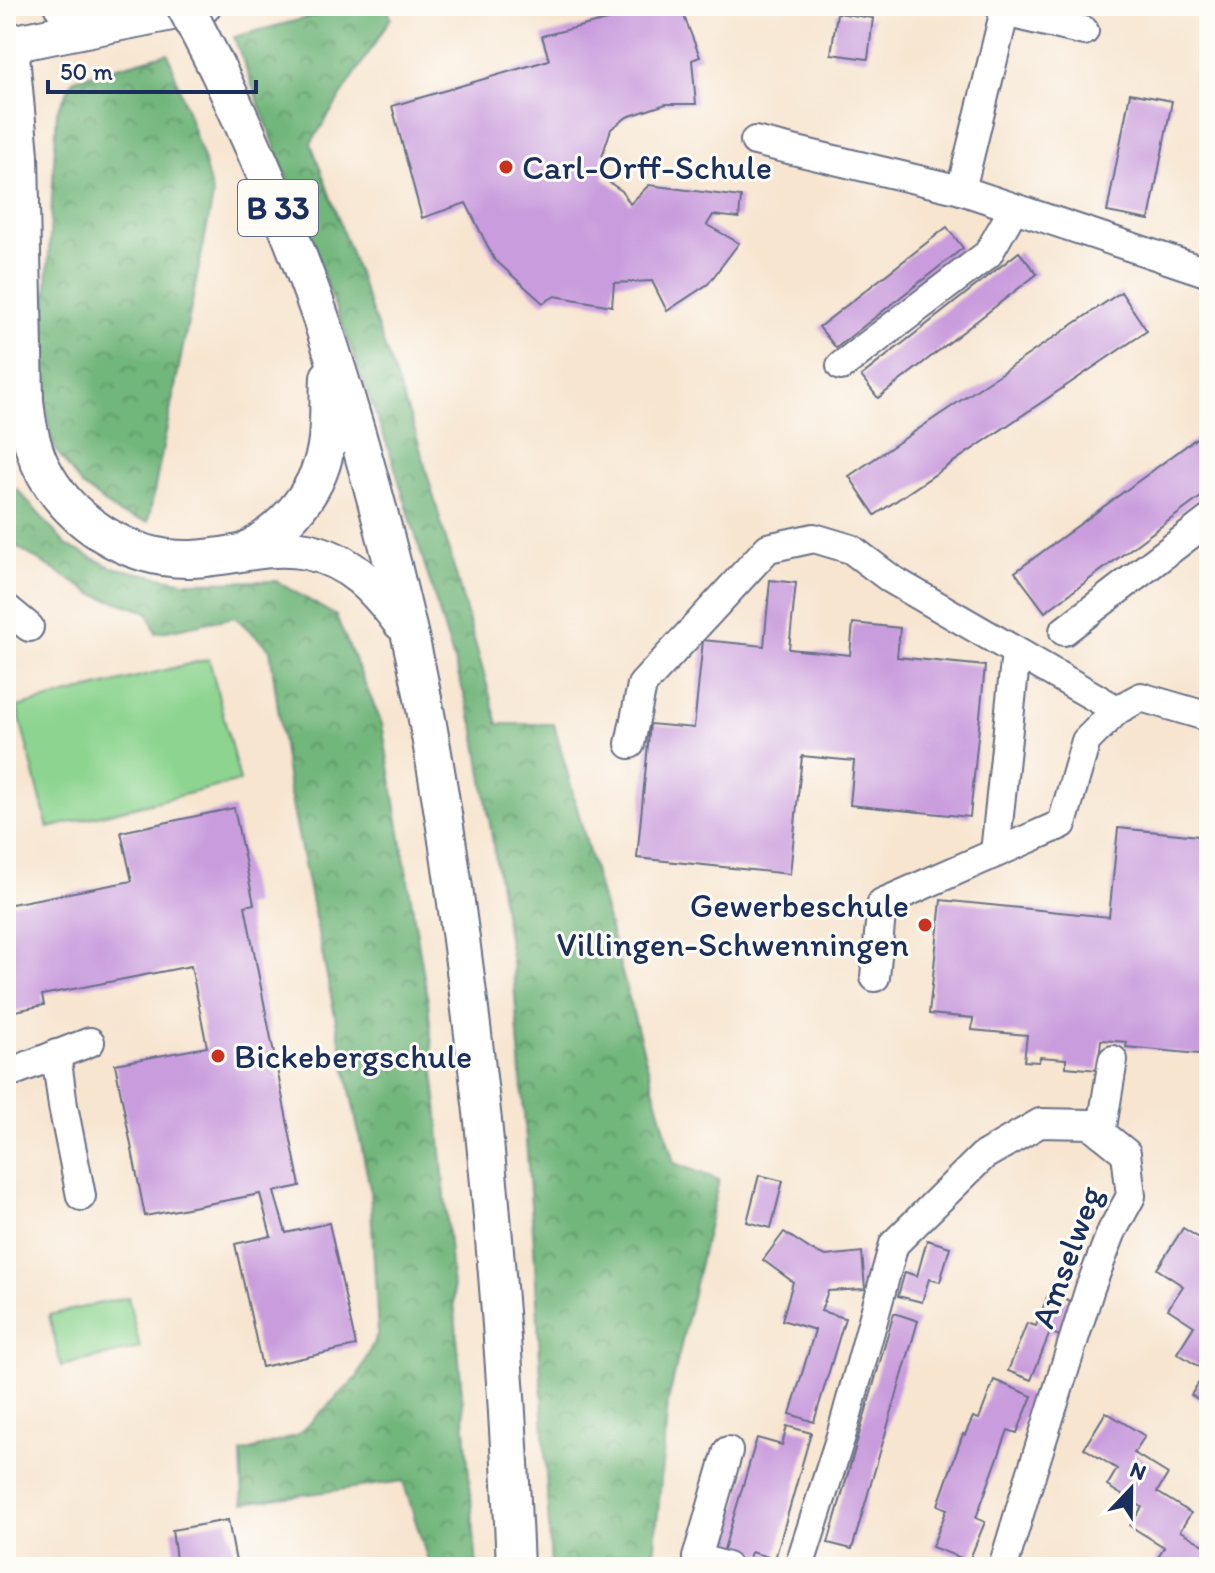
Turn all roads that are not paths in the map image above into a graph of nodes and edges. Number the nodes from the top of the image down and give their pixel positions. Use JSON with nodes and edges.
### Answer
{"nodes":[{"id":1,"x":185,"y":6,"type":"edge"},
{"id":2,"x":202,"y":6,"type":"edge"},
{"id":3,"x":1005,"y":9,"type":"edge"},
{"id":4,"x":67,"y":18,"type":"edge"},
{"id":5,"x":1084,"y":31,"type":"dead end"},
{"id":6,"x":8,"y":44,"type":"edge"},
{"id":7,"x":755,"y":141,"type":"dead end"},
{"id":8,"x":961,"y":190,"type":"junction"},
{"id":9,"x":1014,"y":208,"type":"junction"},
{"id":10,"x":1209,"y":273,"type":"edge"},
{"id":11,"x":331,"y":348,"type":"junction"},
{"id":12,"x":841,"y":366,"type":"dead end"},
{"id":13,"x":1209,"y":520,"type":"edge"},
{"id":14,"x":245,"y":551,"type":"junction"},
{"id":15,"x":6,"y":608,"type":"edge"},
{"id":16,"x":29,"y":627,"type":"dead end"},
{"id":17,"x":1064,"y":631,"type":"dead end"},
{"id":18,"x":409,"y":633,"type":"junction"},
{"id":19,"x":1016,"y":652,"type":"junction"},
{"id":20,"x":1117,"y":710,"type":"junction"},
{"id":21,"x":1209,"y":717,"type":"edge"},
{"id":22,"x":630,"y":744,"type":"dead end"},
{"id":23,"x":995,"y":853,"type":"junction"},
{"id":24,"x":875,"y":977,"type":"dead end"},
{"id":25,"x":90,"y":1042,"type":"dead end"},
{"id":26,"x":56,"y":1054,"type":"junction"},
{"id":27,"x":1113,"y":1060,"type":"dead end"},
{"id":28,"x":6,"y":1074,"type":"edge"},
{"id":29,"x":1101,"y":1133,"type":"junction"},
{"id":30,"x":81,"y":1196,"type":"dead end"},
{"id":31,"x":728,"y":1451,"type":"dead end"},
{"id":32,"x":515,"y":1567,"type":"edge"},
{"id":33,"x":727,"y":1567,"type":"edge"},
{"id":34,"x":799,"y":1567,"type":"edge"},
{"id":35,"x":1003,"y":1567,"type":"edge"}],
"edges":[{"from":1,"to":11,"type":"main road","number":"B 33","bridge":true},
{"from":2,"to":4,"type":"main road"},
{"from":3,"to":5,"type":"street"},
{"from":3,"to":8,"type":"street"},
{"from":4,"to":6,"type":"main road"},
{"from":6,"to":14,"type":"main road"},
{"from":7,"to":8,"type":"street"},
{"from":8,"to":9,"type":"street"},
{"from":9,"to":10,"type":"street"},
{"from":9,"to":12,"type":"street"},
{"from":11,"to":14,"type":"main road"},
{"from":11,"to":18,"type":"main road","number":"B 33"},
{"from":13,"to":17,"type":"street"},
{"from":14,"to":18,"type":"main road"},
{"from":15,"to":16,"type":"street"},
{"from":18,"to":32,"type":"main road","number":"B 33"},
{"from":19,"to":20,"type":"street"},
{"from":19,"to":22,"type":"street"},
{"from":19,"to":23,"type":"street"},
{"from":20,"to":21,"type":"street"},
{"from":20,"to":23,"type":"street"},
{"from":23,"to":24,"type":"street"},
{"from":25,"to":26,"type":"street"},
{"from":26,"to":28,"type":"street"},
{"from":26,"to":30,"type":"street"},
{"from":27,"to":29,"type":"street"},
{"from":29,"to":34,"type":"street"},
{"from":29,"to":35,"type":"street","name":"Amselweg"},
{"from":31,"to":33,"type":"street"}]}
